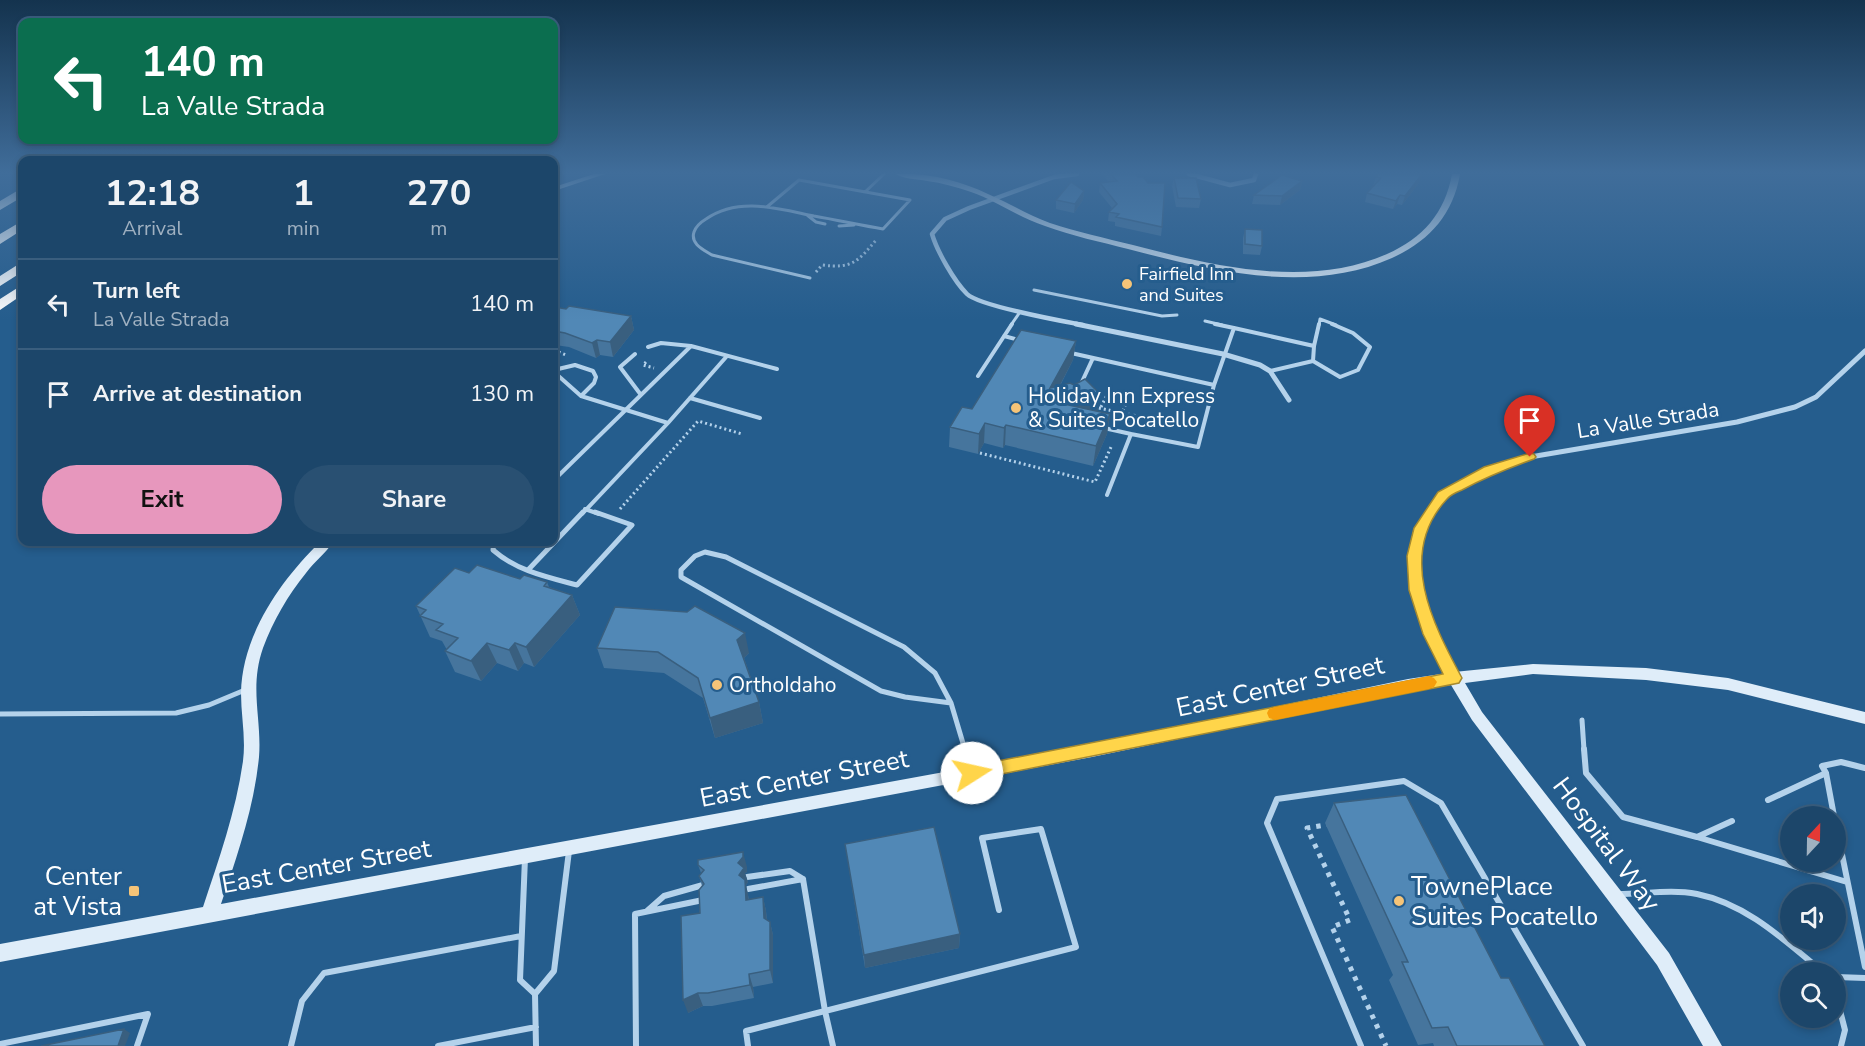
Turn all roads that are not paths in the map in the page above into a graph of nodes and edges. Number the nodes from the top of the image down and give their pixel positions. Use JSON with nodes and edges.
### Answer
{"nodes":[{"id":1,"x":703,"y":223,"type":"edge"},
{"id":2,"x":820,"y":223,"type":"edge"},
{"id":3,"x":851,"y":223,"type":"edge"},
{"id":4,"x":889,"y":223,"type":"edge"},
{"id":5,"x":941,"y":223,"type":"edge"},
{"id":6,"x":1041,"y":223,"type":"edge"},
{"id":7,"x":1435,"y":223,"type":"edge"},
{"id":8,"x":825,"y":224,"type":"dead end"},
{"id":9,"x":857,"y":224,"type":"junction"},
{"id":10,"x":839,"y":226,"type":"dead end"},
{"id":11,"x":18,"y":228,"type":"edge"},
{"id":12,"x":0,"y":240,"type":"edge"},
{"id":13,"x":18,"y":269,"type":"edge"},
{"id":14,"x":810,"y":278,"type":"dead end"},
{"id":15,"x":0,"y":282,"type":"edge"},
{"id":16,"x":1034,"y":290,"type":"dead end"},
{"id":17,"x":18,"y":292,"type":"edge"},
{"id":18,"x":0,"y":306,"type":"edge"},
{"id":19,"x":1020,"y":312,"type":"junction"},
{"id":20,"x":1177,"y":315,"type":"dead end"},
{"id":21,"x":1205,"y":321,"type":"dead end"},
{"id":22,"x":1234,"y":328,"type":"junction"},
{"id":23,"x":1004,"y":336,"type":"junction"},
{"id":24,"x":1026,"y":342,"type":"edge"},
{"id":25,"x":691,"y":346,"type":"junction"},
{"id":26,"x":1314,"y":346,"type":"junction"},
{"id":27,"x":648,"y":347,"type":"dead end"},
{"id":28,"x":1060,"y":350,"type":"edge"},
{"id":29,"x":1865,"y":351,"type":"edge"},
{"id":30,"x":635,"y":354,"type":"dead end"},
{"id":31,"x":1223,"y":354,"type":"junction"},
{"id":32,"x":727,"y":356,"type":"junction"},
{"id":33,"x":1093,"y":358,"type":"junction"},
{"id":34,"x":1314,"y":361,"type":"junction"},
{"id":35,"x":777,"y":369,"type":"dead end"},
{"id":36,"x":558,"y":370,"type":"edge"},
{"id":37,"x":1270,"y":371,"type":"junction"},
{"id":38,"x":558,"y":375,"type":"edge"},
{"id":39,"x":978,"y":376,"type":"dead end"},
{"id":40,"x":1214,"y":385,"type":"junction"},
{"id":41,"x":1078,"y":390,"type":"edge"},
{"id":42,"x":641,"y":395,"type":"junction"},
{"id":43,"x":581,"y":396,"type":"junction"},
{"id":44,"x":690,"y":398,"type":"junction"},
{"id":45,"x":1289,"y":400,"type":"dead end"},
{"id":46,"x":626,"y":410,"type":"junction"},
{"id":47,"x":760,"y":418,"type":"dead end"},
{"id":48,"x":668,"y":423,"type":"junction"},
{"id":49,"x":1100,"y":427,"type":"edge"},
{"id":50,"x":1131,"y":434,"type":"junction"},
{"id":51,"x":558,"y":476,"type":"edge"},
{"id":52,"x":1107,"y":495,"type":"dead end"},
{"id":53,"x":585,"y":508,"type":"junction"},
{"id":54,"x":558,"y":537,"type":"edge"},
{"id":55,"x":323,"y":546,"type":"edge"},
{"id":56,"x":494,"y":546,"type":"edge"},
{"id":57,"x":550,"y":546,"type":"edge"},
{"id":58,"x":528,"y":570,"type":"junction"},
{"id":59,"x":1454,"y":678,"type":"junction"},
{"id":60,"x":248,"y":689,"type":"junction"},
{"id":61,"x":951,"y":703,"type":"junction"},
{"id":62,"x":0,"y":714,"type":"edge"},
{"id":63,"x":1865,"y":718,"type":"edge"},
{"id":64,"x":1582,"y":720,"type":"dead end"},
{"id":65,"x":1865,"y":768,"type":"edge"},
{"id":66,"x":972,"y":773,"type":"junction"},
{"id":67,"x":1826,"y":773,"type":"junction"},
{"id":68,"x":1768,"y":800,"type":"dead end"},
{"id":69,"x":1832,"y":806,"type":"edge"},
{"id":70,"x":1732,"y":821,"type":"dead end"},
{"id":71,"x":1697,"y":837,"type":"junction"},
{"id":72,"x":569,"y":848,"type":"junction"},
{"id":73,"x":525,"y":855,"type":"junction"},
{"id":74,"x":1845,"y":872,"type":"edge"},
{"id":75,"x":747,"y":877,"type":"dead end"},
{"id":76,"x":803,"y":879,"type":"junction"},
{"id":77,"x":1847,"y":882,"type":"junction"},
{"id":78,"x":703,"y":885,"type":"edge"},
{"id":79,"x":748,"y":889,"type":"edge"},
{"id":80,"x":1612,"y":894,"type":"junction"},
{"id":81,"x":704,"y":899,"type":"edge"},
{"id":82,"x":999,"y":910,"type":"dead end"},
{"id":83,"x":645,"y":912,"type":"junction"},
{"id":84,"x":210,"y":913,"type":"junction"},
{"id":85,"x":521,"y":936,"type":"junction"},
{"id":86,"x":0,"y":954,"type":"edge"},
{"id":87,"x":1811,"y":962,"type":"edge"},
{"id":88,"x":1865,"y":967,"type":"edge"},
{"id":89,"x":1846,"y":977,"type":"edge"},
{"id":90,"x":1865,"y":978,"type":"edge"},
{"id":91,"x":535,"y":994,"type":"junction"},
{"id":92,"x":825,"y":1011,"type":"junction"},
{"id":93,"x":536,"y":1027,"type":"junction"},
{"id":94,"x":1844,"y":1028,"type":"edge"},
{"id":95,"x":0,"y":1044,"type":"edge"},
{"id":96,"x":136,"y":1046,"type":"edge"},
{"id":97,"x":291,"y":1046,"type":"edge"},
{"id":98,"x":438,"y":1046,"type":"edge"},
{"id":99,"x":536,"y":1046,"type":"edge"},
{"id":100,"x":636,"y":1046,"type":"edge"},
{"id":101,"x":748,"y":1046,"type":"edge"},
{"id":102,"x":834,"y":1046,"type":"edge"},
{"id":103,"x":1361,"y":1046,"type":"edge"},
{"id":104,"x":1583,"y":1046,"type":"edge"},
{"id":105,"x":1713,"y":1046,"type":"edge"},
{"id":106,"x":1841,"y":1046,"type":"edge"}],
"edges":[{"from":1,"to":14,"type":"lane"},
{"from":2,"to":8,"type":"lane"},
{"from":3,"to":9,"type":"lane"},
{"from":4,"to":9,"type":"lane"},
{"from":5,"to":19,"type":"street"},
{"from":6,"to":7,"type":"street"},
{"from":9,"to":10,"type":"lane"},
{"from":11,"to":12,"type":"highway"},
{"from":13,"to":15,"type":"highway"},
{"from":16,"to":20,"type":"lane"},
{"from":17,"to":18,"type":"highway"},
{"from":19,"to":23,"type":"lane"},
{"from":19,"to":31,"type":"street"},
{"from":21,"to":22,"type":"lane"},
{"from":22,"to":26,"type":"lane"},
{"from":22,"to":31,"type":"lane"},
{"from":23,"to":24,"type":"lane"},
{"from":23,"to":39,"type":"lane"},
{"from":25,"to":27,"type":"lane"},
{"from":25,"to":32,"type":"lane"},
{"from":25,"to":42,"type":"lane"},
{"from":26,"to":34,"type":"lane"},
{"from":26,"to":34,"type":"lane"},
{"from":28,"to":33,"type":"lane"},
{"from":29,"to":59,"type":"street","name":"La Valle Strada"},
{"from":30,"to":42,"type":"lane"},
{"from":31,"to":37,"type":"street"},
{"from":31,"to":40,"type":"lane"},
{"from":32,"to":35,"type":"lane"},
{"from":32,"to":44,"type":"lane"},
{"from":33,"to":40,"type":"lane"},
{"from":33,"to":41,"type":"lane"},
{"from":34,"to":37,"type":"lane"},
{"from":36,"to":43,"type":"lane"},
{"from":37,"to":45,"type":"street"},
{"from":38,"to":43,"type":"lane"},
{"from":40,"to":50,"type":"lane"},
{"from":42,"to":46,"type":"lane"},
{"from":43,"to":46,"type":"lane"},
{"from":44,"to":47,"type":"lane"},
{"from":44,"to":48,"type":"lane"},
{"from":46,"to":48,"type":"lane"},
{"from":46,"to":51,"type":"lane"},
{"from":48,"to":53,"type":"lane"},
{"from":49,"to":50,"type":"lane"},
{"from":50,"to":52,"type":"lane"},
{"from":53,"to":54,"type":"lane"},
{"from":53,"to":58,"type":"lane"},
{"from":55,"to":60,"type":"street"},
{"from":56,"to":58,"type":"lane"},
{"from":57,"to":58,"type":"lane"},
{"from":59,"to":63,"type":"street","name":"East Center Street"},
{"from":59,"to":66,"type":"street","name":"East Center Street"},
{"from":59,"to":80,"type":"street","name":"Hospital Way"},
{"from":60,"to":62,"type":"lane"},
{"from":60,"to":84,"type":"street"},
{"from":61,"to":61,"type":"lane"},
{"from":61,"to":66,"type":"lane"},
{"from":64,"to":71,"type":"lane"},
{"from":65,"to":67,"type":"lane"},
{"from":66,"to":72,"type":"street","name":"East Center Street"},
{"from":67,"to":68,"type":"lane"},
{"from":67,"to":69,"type":"lane"},
{"from":70,"to":71,"type":"lane"},
{"from":71,"to":77,"type":"lane"},
{"from":72,"to":73,"type":"street","name":"East Center Street"},
{"from":72,"to":91,"type":"lane"},
{"from":73,"to":84,"type":"street","name":"East Center Street"},
{"from":73,"to":85,"type":"lane"},
{"from":74,"to":77,"type":"lane"},
{"from":75,"to":76,"type":"lane"},
{"from":76,"to":79,"type":"lane"},
{"from":76,"to":92,"type":"lane"},
{"from":77,"to":88,"type":"lane"},
{"from":78,"to":83,"type":"lane"},
{"from":80,"to":87,"type":"lane"},
{"from":80,"to":105,"type":"street","name":"Hospital Way"},
{"from":81,"to":83,"type":"lane"},
{"from":82,"to":92,"type":"lane"},
{"from":83,"to":100,"type":"lane"},
{"from":84,"to":86,"type":"street","name":"East Center Street"},
{"from":85,"to":91,"type":"lane"},
{"from":85,"to":97,"type":"lane"},
{"from":89,"to":90,"type":"lane"},
{"from":91,"to":93,"type":"lane"},
{"from":92,"to":101,"type":"lane"},
{"from":92,"to":102,"type":"lane"},
{"from":93,"to":98,"type":"lane"},
{"from":93,"to":99,"type":"lane"},
{"from":94,"to":106,"type":"lane"},
{"from":95,"to":96,"type":"lane"},
{"from":103,"to":104,"type":"lane"}]}
